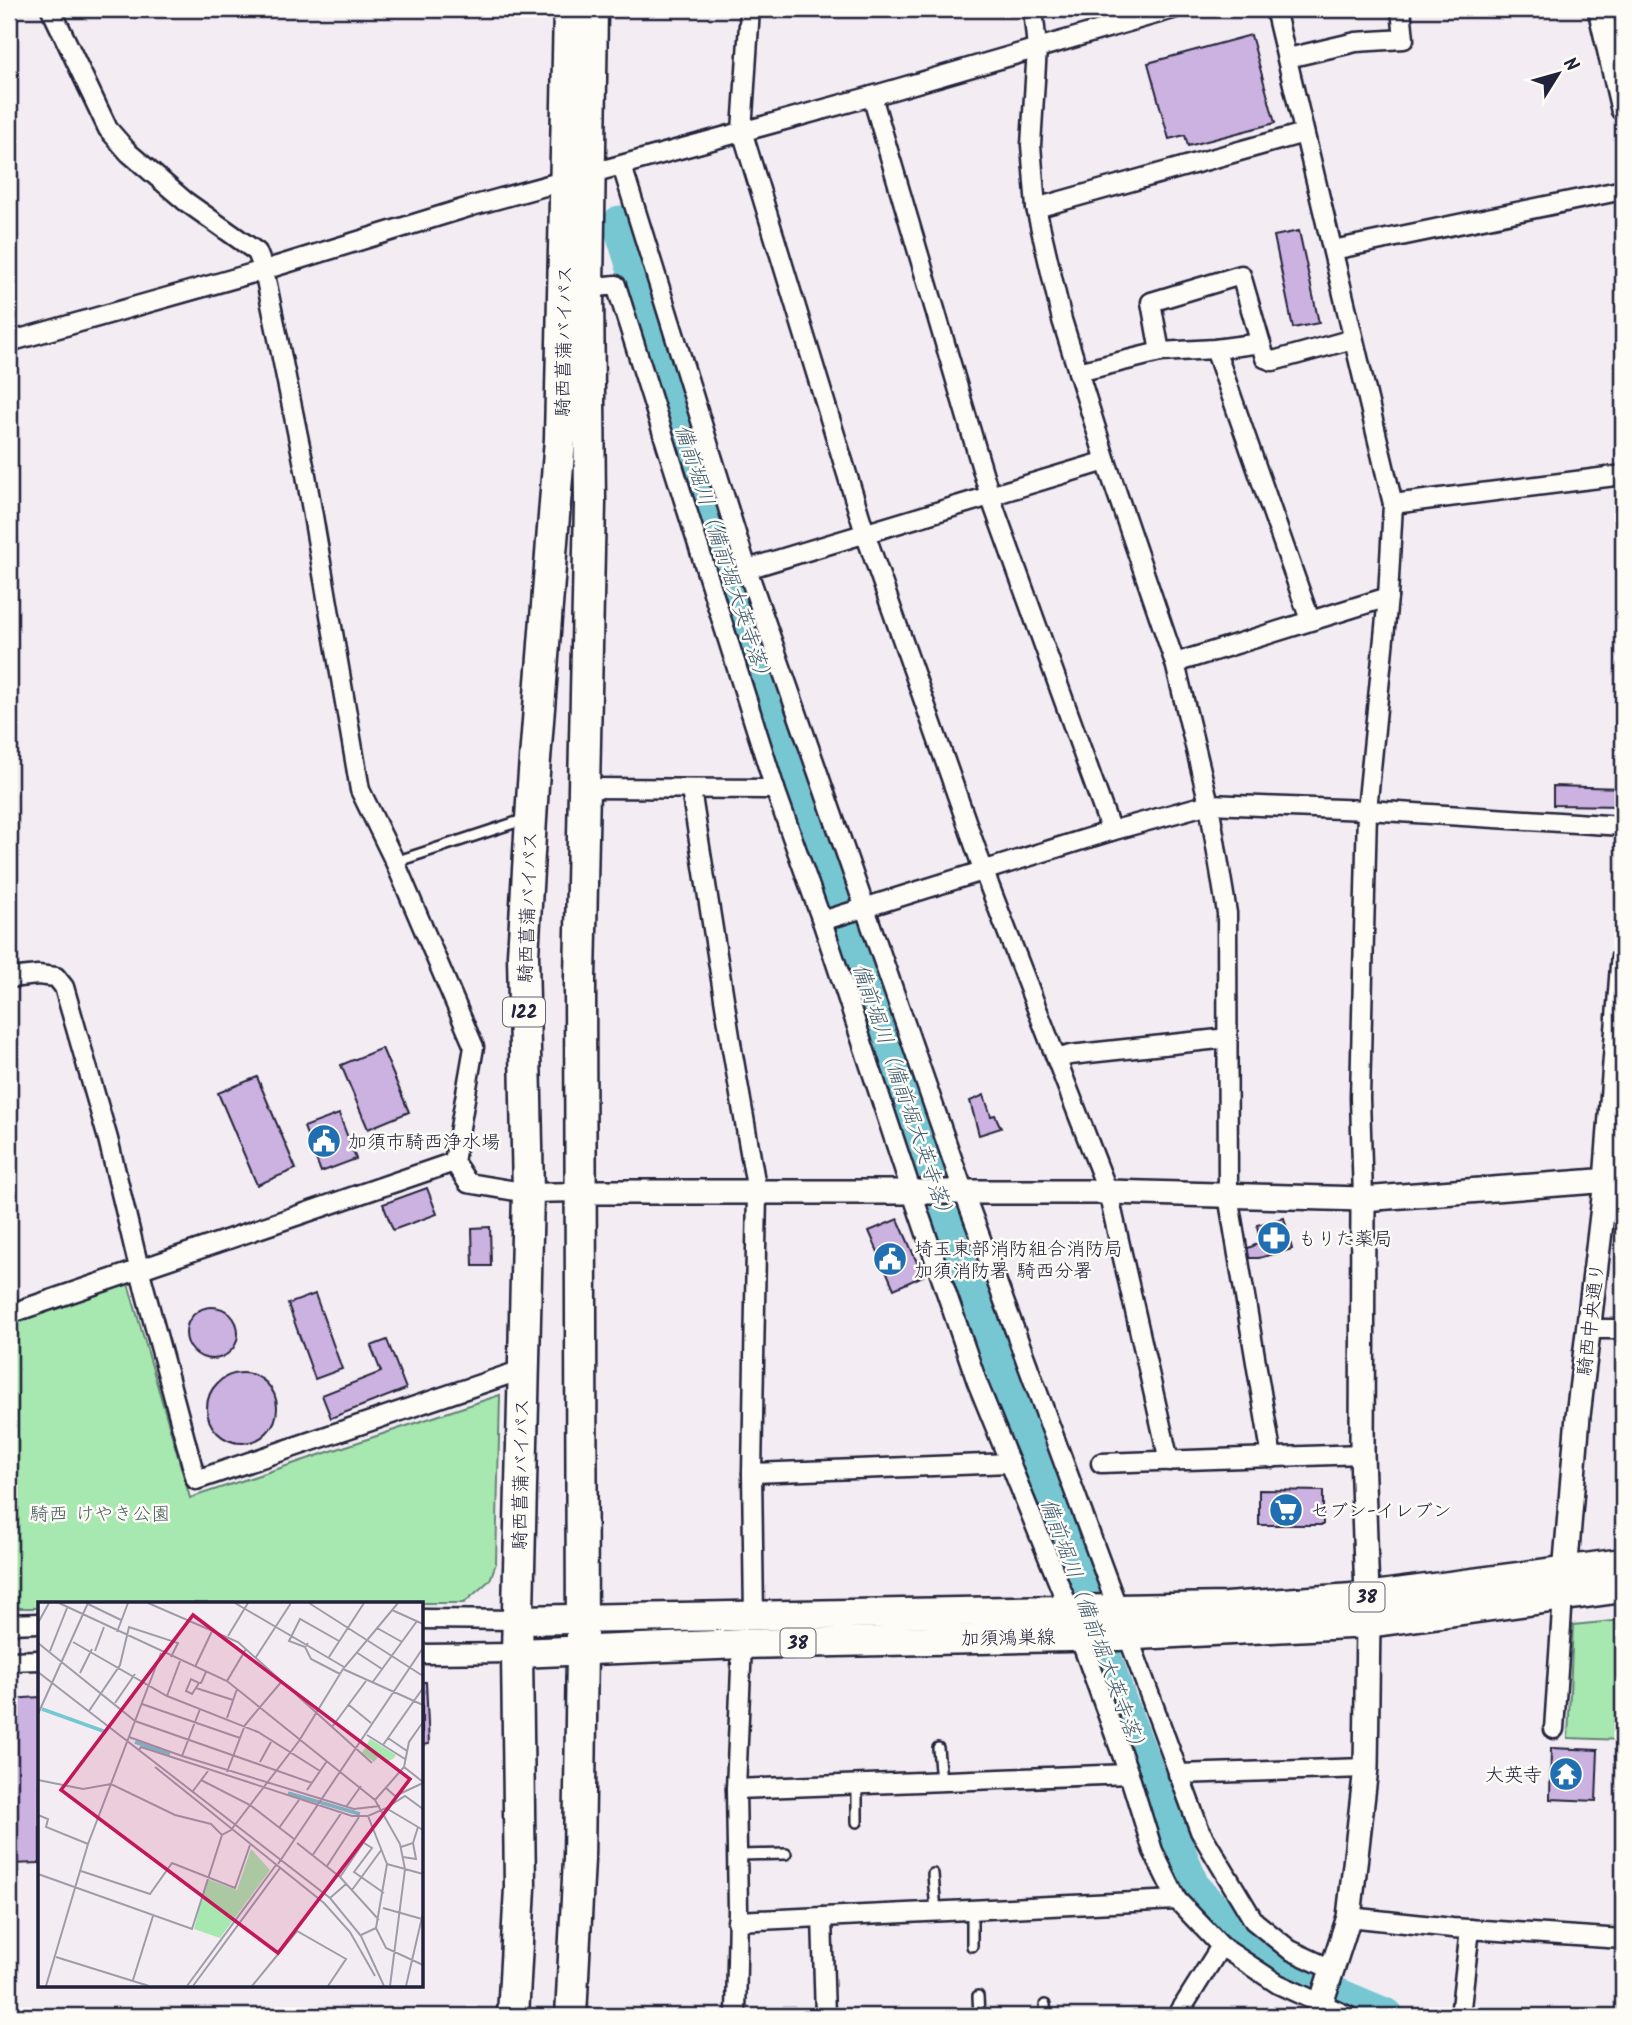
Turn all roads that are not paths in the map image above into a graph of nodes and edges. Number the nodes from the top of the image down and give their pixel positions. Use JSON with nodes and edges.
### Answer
{"nodes":[{"id":1,"x":51,"y":9,"type":"edge"},
{"id":2,"x":569,"y":9,"type":"edge"},
{"id":3,"x":592,"y":9,"type":"edge"},
{"id":4,"x":750,"y":9,"type":"edge"},
{"id":5,"x":1033,"y":9,"type":"edge"},
{"id":6,"x":1173,"y":9,"type":"edge"},
{"id":7,"x":1275,"y":9,"type":"edge"},
{"id":8,"x":1401,"y":9,"type":"edge"},
{"id":9,"x":1600,"y":9,"type":"edge"},
{"id":10,"x":1037,"y":48,"type":"junction"},
{"id":11,"x":1288,"y":58,"type":"junction"},
{"id":12,"x":872,"y":96,"type":"junction"},
{"id":13,"x":1623,"y":109,"type":"edge"},
{"id":14,"x":742,"y":131,"type":"junction"},
{"id":15,"x":1304,"y":133,"type":"junction"},
{"id":16,"x":622,"y":166,"type":"junction"},
{"id":17,"x":578,"y":179,"type":"junction"},
{"id":18,"x":1623,"y":190,"type":"edge"},
{"id":19,"x":1036,"y":208,"type":"junction"},
{"id":20,"x":1334,"y":250,"type":"junction"},
{"id":21,"x":264,"y":270,"type":"junction"},
{"id":22,"x":588,"y":288,"type":"junction"},
{"id":23,"x":1353,"y":339,"type":"junction"},
{"id":24,"x":9,"y":342,"type":"edge"},
{"id":25,"x":1261,"y":343,"type":"junction"},
{"id":26,"x":1215,"y":349,"type":"junction"},
{"id":27,"x":1160,"y":352,"type":"junction"},
{"id":28,"x":1078,"y":372,"type":"junction"},
{"id":29,"x":1106,"y":461,"type":"junction"},
{"id":30,"x":1623,"y":475,"type":"edge"},
{"id":31,"x":990,"y":496,"type":"junction"},
{"id":32,"x":1393,"y":505,"type":"junction"},
{"id":33,"x":865,"y":533,"type":"junction"},
{"id":34,"x":747,"y":569,"type":"junction"},
{"id":35,"x":1388,"y":597,"type":"junction"},
{"id":36,"x":1310,"y":620,"type":"junction"},
{"id":37,"x":1175,"y":663,"type":"junction"},
{"id":38,"x":585,"y":788,"type":"junction"},
{"id":39,"x":775,"y":789,"type":"junction"},
{"id":40,"x":691,"y":790,"type":"junction"},
{"id":41,"x":1209,"y":804,"type":"junction"},
{"id":42,"x":1367,"y":810,"type":"junction"},
{"id":43,"x":531,"y":817,"type":"junction"},
{"id":44,"x":1623,"y":826,"type":"edge"},
{"id":45,"x":1111,"y":831,"type":"junction"},
{"id":46,"x":396,"y":862,"type":"junction"},
{"id":47,"x":984,"y":872,"type":"junction"},
{"id":48,"x":861,"y":908,"type":"junction"},
{"id":49,"x":825,"y":920,"type":"junction"},
{"id":50,"x":1623,"y":959,"type":"edge"},
{"id":51,"x":9,"y":978,"type":"edge"},
{"id":52,"x":1228,"y":1038,"type":"junction"},
{"id":53,"x":1057,"y":1059,"type":"junction"},
{"id":54,"x":454,"y":1162,"type":"junction"},
{"id":55,"x":1615,"y":1180,"type":"edge"},
{"id":56,"x":580,"y":1192,"type":"junction"},
{"id":57,"x":757,"y":1192,"type":"junction"},
{"id":58,"x":1108,"y":1192,"type":"junction"},
{"id":59,"x":528,"y":1193,"type":"junction"},
{"id":60,"x":912,"y":1193,"type":"junction"},
{"id":61,"x":959,"y":1193,"type":"junction"},
{"id":62,"x":1228,"y":1195,"type":"junction"},
{"id":63,"x":1363,"y":1199,"type":"junction"},
{"id":64,"x":139,"y":1268,"type":"junction"},
{"id":65,"x":9,"y":1314,"type":"edge"},
{"id":66,"x":1588,"y":1329,"type":"junction"},
{"id":67,"x":1623,"y":1329,"type":"edge"},
{"id":68,"x":522,"y":1370,"type":"junction"},
{"id":69,"x":1362,"y":1454,"type":"junction"},
{"id":70,"x":1272,"y":1458,"type":"junction"},
{"id":71,"x":1169,"y":1461,"type":"junction"},
{"id":72,"x":1010,"y":1463,"type":"junction"},
{"id":73,"x":1101,"y":1463,"type":"dead end"},
{"id":74,"x":752,"y":1473,"type":"junction"},
{"id":75,"x":1623,"y":1563,"type":"edge"},
{"id":76,"x":1564,"y":1583,"type":"junction"},
{"id":77,"x":1623,"y":1588,"type":"edge"},
{"id":78,"x":1367,"y":1610,"type":"junction"},
{"id":79,"x":754,"y":1616,"type":"junction"},
{"id":80,"x":424,"y":1619,"type":"edge"},
{"id":81,"x":518,"y":1620,"type":"junction"},
{"id":82,"x":582,"y":1620,"type":"junction"},
{"id":83,"x":1118,"y":1622,"type":"junction"},
{"id":84,"x":9,"y":1623,"type":"edge"},
{"id":85,"x":38,"y":1623,"type":"edge"},
{"id":86,"x":1074,"y":1623,"type":"junction"},
{"id":87,"x":742,"y":1644,"type":"junction"},
{"id":88,"x":582,"y":1650,"type":"junction"},
{"id":89,"x":517,"y":1653,"type":"junction"},
{"id":90,"x":424,"y":1654,"type":"edge"},
{"id":91,"x":38,"y":1660,"type":"edge"},
{"id":92,"x":9,"y":1661,"type":"edge"},
{"id":93,"x":1554,"y":1729,"type":"dead end"},
{"id":94,"x":938,"y":1748,"type":"dead end"},
{"id":95,"x":1366,"y":1768,"type":"junction"},
{"id":96,"x":1129,"y":1774,"type":"junction"},
{"id":97,"x":1178,"y":1774,"type":"junction"},
{"id":98,"x":941,"y":1781,"type":"junction"},
{"id":99,"x":857,"y":1784,"type":"junction"},
{"id":100,"x":736,"y":1789,"type":"junction"},
{"id":101,"x":857,"y":1822,"type":"dead end"},
{"id":102,"x":737,"y":1854,"type":"junction"},
{"id":103,"x":786,"y":1854,"type":"dead end"},
{"id":104,"x":933,"y":1874,"type":"dead end"},
{"id":105,"x":1177,"y":1899,"type":"junction"},
{"id":106,"x":972,"y":1910,"type":"junction"},
{"id":107,"x":936,"y":1912,"type":"junction"},
{"id":108,"x":822,"y":1917,"type":"junction"},
{"id":109,"x":1349,"y":1917,"type":"junction"},
{"id":110,"x":737,"y":1921,"type":"junction"},
{"id":111,"x":1470,"y":1929,"type":"junction"},
{"id":112,"x":1623,"y":1939,"type":"edge"},
{"id":113,"x":972,"y":1946,"type":"dead end"},
{"id":114,"x":1221,"y":1946,"type":"junction"},
{"id":115,"x":1333,"y":1970,"type":"junction"},
{"id":116,"x":978,"y":1996,"type":"dead end"},
{"id":117,"x":1045,"y":2005,"type":"dead end"},
{"id":118,"x":1319,"y":2011,"type":"edge"},
{"id":119,"x":513,"y":2016,"type":"edge"},
{"id":120,"x":571,"y":2016,"type":"edge"},
{"id":121,"x":736,"y":2016,"type":"edge"},
{"id":122,"x":825,"y":2016,"type":"edge"},
{"id":123,"x":979,"y":2016,"type":"edge"},
{"id":124,"x":1046,"y":2016,"type":"edge"},
{"id":125,"x":1177,"y":2016,"type":"edge"},
{"id":126,"x":1348,"y":2016,"type":"edge"},
{"id":127,"x":1460,"y":2016,"type":"edge"}],
"edges":[{"from":1,"to":21,"type":"street"},
{"from":2,"to":17,"type":"highway","name":"騎西菖蒲バイパス","number":"122"},
{"from":3,"to":17,"type":"highway","name":"騎西菖蒲バイパス","number":"122"},
{"from":4,"to":14,"type":"street"},
{"from":5,"to":10,"type":"street"},
{"from":6,"to":10,"type":"street"},
{"from":7,"to":11,"type":"street"},
{"from":8,"to":11,"type":"street"},
{"from":9,"to":13,"type":"street"},
{"from":10,"to":12,"type":"street"},
{"from":10,"to":19,"type":"street"},
{"from":11,"to":15,"type":"street"},
{"from":12,"to":14,"type":"street"},
{"from":12,"to":31,"type":"street"},
{"from":14,"to":16,"type":"street"},
{"from":14,"to":33,"type":"street"},
{"from":15,"to":19,"type":"street"},
{"from":15,"to":20,"type":"street"},
{"from":16,"to":17,"type":"street"},
{"from":16,"to":34,"type":"street"},
{"from":17,"to":21,"type":"street"},
{"from":17,"to":22,"type":"highway","name":"騎西菖蒲バイパス","number":"122"},
{"from":17,"to":43,"type":"highway","name":"騎西菖蒲バイパス","number":"122"},
{"from":18,"to":20,"type":"street"},
{"from":19,"to":28,"type":"street"},
{"from":20,"to":23,"type":"street"},
{"from":21,"to":24,"type":"street"},
{"from":21,"to":46,"type":"street"},
{"from":22,"to":38,"type":"highway","name":"騎西菖蒲バイパス","number":"122"},
{"from":22,"to":39,"type":"street"},
{"from":23,"to":25,"type":"street"},
{"from":23,"to":32,"type":"street"},
{"from":25,"to":26,"type":"street"},
{"from":25,"to":27,"type":"street"},
{"from":26,"to":27,"type":"street"},
{"from":26,"to":36,"type":"street"},
{"from":27,"to":28,"type":"street"},
{"from":28,"to":29,"type":"street"},
{"from":29,"to":31,"type":"street"},
{"from":29,"to":37,"type":"street"},
{"from":30,"to":32,"type":"street"},
{"from":31,"to":33,"type":"street"},
{"from":31,"to":45,"type":"street"},
{"from":32,"to":35,"type":"street"},
{"from":33,"to":34,"type":"street"},
{"from":33,"to":47,"type":"street"},
{"from":34,"to":48,"type":"street"},
{"from":35,"to":36,"type":"street"},
{"from":35,"to":42,"type":"street"},
{"from":36,"to":37,"type":"street"},
{"from":37,"to":41,"type":"street"},
{"from":38,"to":40,"type":"street"},
{"from":38,"to":56,"type":"highway","name":"騎西菖蒲バイパス","number":"122"},
{"from":39,"to":40,"type":"street"},
{"from":39,"to":49,"type":"street"},
{"from":40,"to":57,"type":"street"},
{"from":41,"to":42,"type":"street"},
{"from":41,"to":45,"type":"street"},
{"from":41,"to":52,"type":"street"},
{"from":42,"to":44,"type":"street"},
{"from":42,"to":63,"type":"street"},
{"from":43,"to":46,"type":"lane"},
{"from":43,"to":59,"type":"highway","name":"騎西菖蒲バイパス","number":"122"},
{"from":45,"to":47,"type":"street"},
{"from":46,"to":54,"type":"street"},
{"from":47,"to":48,"type":"street"},
{"from":47,"to":53,"type":"street"},
{"from":48,"to":49,"type":"street"},
{"from":48,"to":61,"type":"street"},
{"from":49,"to":60,"type":"street"},
{"from":50,"to":55,"type":"street","name":"騎西中央通り"},
{"from":51,"to":64,"type":"street"},
{"from":52,"to":53,"type":"street"},
{"from":52,"to":62,"type":"street"},
{"from":53,"to":58,"type":"street"},
{"from":54,"to":59,"type":"street"},
{"from":54,"to":64,"type":"street"},
{"from":55,"to":63,"type":"street"},
{"from":55,"to":66,"type":"street","name":"騎西中央通り"},
{"from":56,"to":57,"type":"street"},
{"from":56,"to":59,"type":"street"},
{"from":56,"to":82,"type":"highway","name":"騎西菖蒲バイパス","number":"122"},
{"from":57,"to":60,"type":"street"},
{"from":57,"to":74,"type":"street"},
{"from":58,"to":61,"type":"street"},
{"from":58,"to":62,"type":"street"},
{"from":58,"to":71,"type":"street"},
{"from":59,"to":68,"type":"highway","name":"騎西菖蒲バイパス","number":"122"},
{"from":60,"to":61,"type":"street"},
{"from":60,"to":72,"type":"street"},
{"from":61,"to":83,"type":"street"},
{"from":62,"to":63,"type":"street"},
{"from":62,"to":70,"type":"street"},
{"from":63,"to":69,"type":"street"},
{"from":64,"to":65,"type":"street"},
{"from":64,"to":68,"type":"street"},
{"from":66,"to":67,"type":"street"},
{"from":66,"to":76,"type":"street","name":"騎西中央通り"},
{"from":68,"to":81,"type":"highway","name":"騎西菖蒲バイパス","number":"122"},
{"from":69,"to":70,"type":"street"},
{"from":69,"to":78,"type":"street"},
{"from":70,"to":71,"type":"street"},
{"from":71,"to":73,"type":"street"},
{"from":72,"to":74,"type":"street"},
{"from":72,"to":86,"type":"street"},
{"from":74,"to":79,"type":"street"},
{"from":75,"to":76,"type":"main road","name":"加須鴻巣線","number":"38"},
{"from":76,"to":77,"type":"main road","name":"加須鴻巣線","number":"38"},
{"from":76,"to":78,"type":"main road","name":"加須鴻巣線","number":"38"},
{"from":76,"to":93,"type":"street"},
{"from":78,"to":83,"type":"main road","name":"加須鴻巣線","number":"38"},
{"from":78,"to":95,"type":"street"},
{"from":79,"to":82,"type":"main road","name":"加須鴻巣線","number":"38"},
{"from":79,"to":86,"type":"main road","name":"加須鴻巣線","number":"38"},
{"from":80,"to":81,"type":"street"},
{"from":81,"to":82,"type":"main road","name":"加須鴻巣線","number":"38"},
{"from":81,"to":89,"type":"highway","name":"騎西菖蒲バイパス","number":"122"},
{"from":82,"to":88,"type":"highway","name":"騎西菖蒲バイパス","number":"122"},
{"from":83,"to":86,"type":"main road","name":"加須鴻巣線","number":"38"},
{"from":83,"to":97,"type":"street"},
{"from":84,"to":85,"type":"street"},
{"from":86,"to":87,"type":"main road","name":"加須鴻巣線","number":"38"},
{"from":86,"to":96,"type":"street"},
{"from":87,"to":88,"type":"main road","name":"加須鴻巣線","number":"38"},
{"from":87,"to":100,"type":"street"},
{"from":88,"to":89,"type":"main road","name":"加須鴻巣線","number":"38"},
{"from":88,"to":120,"type":"highway","name":"騎西菖蒲バイパス","number":"122"},
{"from":89,"to":90,"type":"street"},
{"from":89,"to":119,"type":"highway","name":"騎西菖蒲バイパス","number":"122"},
{"from":91,"to":92,"type":"street"},
{"from":94,"to":98,"type":"lane"},
{"from":95,"to":97,"type":"street"},
{"from":95,"to":109,"type":"street"},
{"from":96,"to":98,"type":"street"},
{"from":96,"to":105,"type":"street"},
{"from":97,"to":115,"type":"street"},
{"from":98,"to":99,"type":"street"},
{"from":99,"to":100,"type":"street"},
{"from":99,"to":101,"type":"lane"},
{"from":100,"to":102,"type":"street"},
{"from":102,"to":103,"type":"lane"},
{"from":102,"to":110,"type":"street"},
{"from":104,"to":107,"type":"lane"},
{"from":105,"to":106,"type":"street"},
{"from":105,"to":114,"type":"street"},
{"from":106,"to":107,"type":"street"},
{"from":106,"to":113,"type":"lane"},
{"from":107,"to":108,"type":"street"},
{"from":108,"to":110,"type":"street"},
{"from":108,"to":122,"type":"street"},
{"from":109,"to":111,"type":"street"},
{"from":109,"to":115,"type":"street"},
{"from":110,"to":121,"type":"street"},
{"from":111,"to":112,"type":"street"},
{"from":111,"to":127,"type":"street"},
{"from":114,"to":118,"type":"street"},
{"from":114,"to":125,"type":"street"},
{"from":115,"to":118,"type":"street"},
{"from":116,"to":123,"type":"lane"},
{"from":117,"to":124,"type":"lane"},
{"from":118,"to":126,"type":"street"}]}
